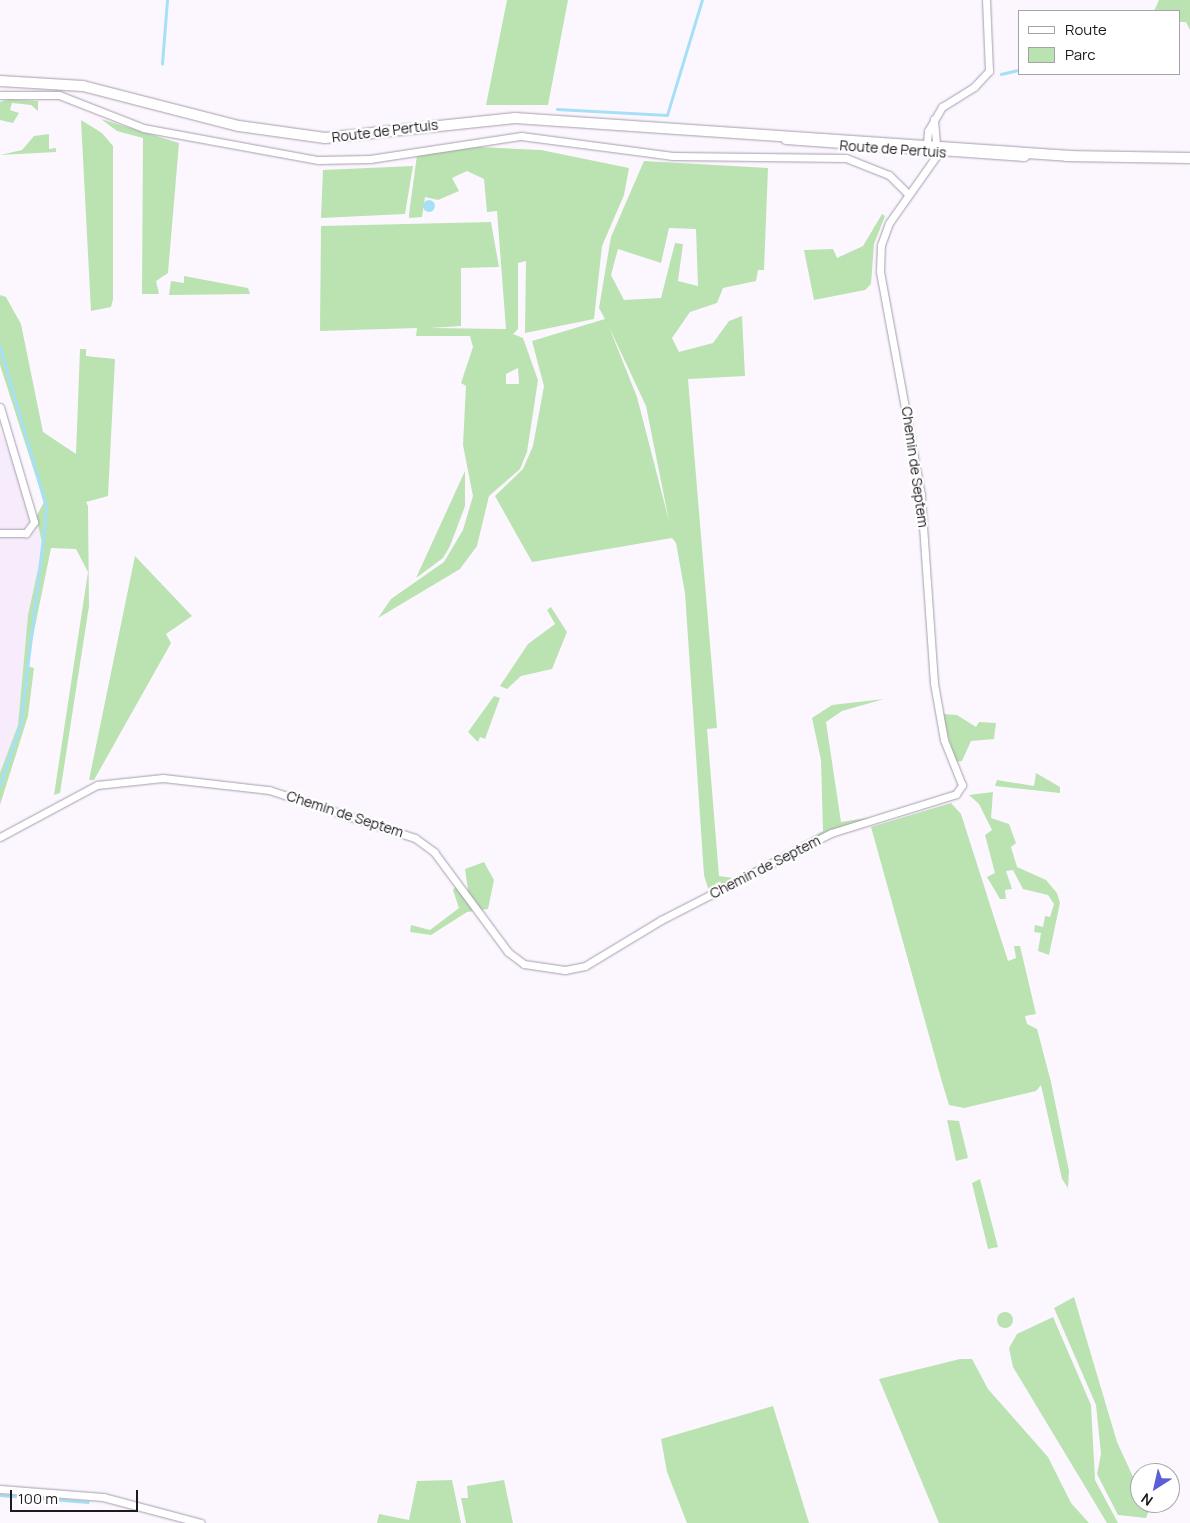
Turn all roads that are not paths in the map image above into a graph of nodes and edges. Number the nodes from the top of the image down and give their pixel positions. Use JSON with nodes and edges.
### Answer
{"nodes":[{"id":1,"x":986,"y":0,"type":"edge"},
{"id":2,"x":0,"y":81,"type":"edge"},
{"id":3,"x":0,"y":94,"type":"edge"},
{"id":4,"x":716,"y":130,"type":"junction"},
{"id":5,"x":934,"y":146,"type":"junction"},
{"id":6,"x":1190,"y":158,"type":"edge"},
{"id":7,"x":908,"y":194,"type":"junction"},
{"id":8,"x":0,"y":407,"type":"edge"},
{"id":9,"x":0,"y":533,"type":"edge"},
{"id":10,"x":0,"y":837,"type":"edge"},
{"id":11,"x":0,"y":1489,"type":"edge"},
{"id":12,"x":202,"y":1523,"type":"edge"}],
"edges":[{"from":1,"to":5,"type":"street"},
{"from":2,"to":4,"type":"main road","name":"Route de Pertuis"},
{"from":3,"to":7,"type":"street"},
{"from":4,"to":5,"type":"main road","name":"Route de Pertuis"},
{"from":4,"to":5,"type":"main road","name":"Route de Pertuis"},
{"from":5,"to":6,"type":"main road","name":"Route de Pertuis"},
{"from":5,"to":7,"type":"street","name":"Chemin de Septem"},
{"from":7,"to":10,"type":"street","name":"Chemin de Septem"},
{"from":8,"to":9,"type":"street"},
{"from":11,"to":12,"type":"street"}]}
